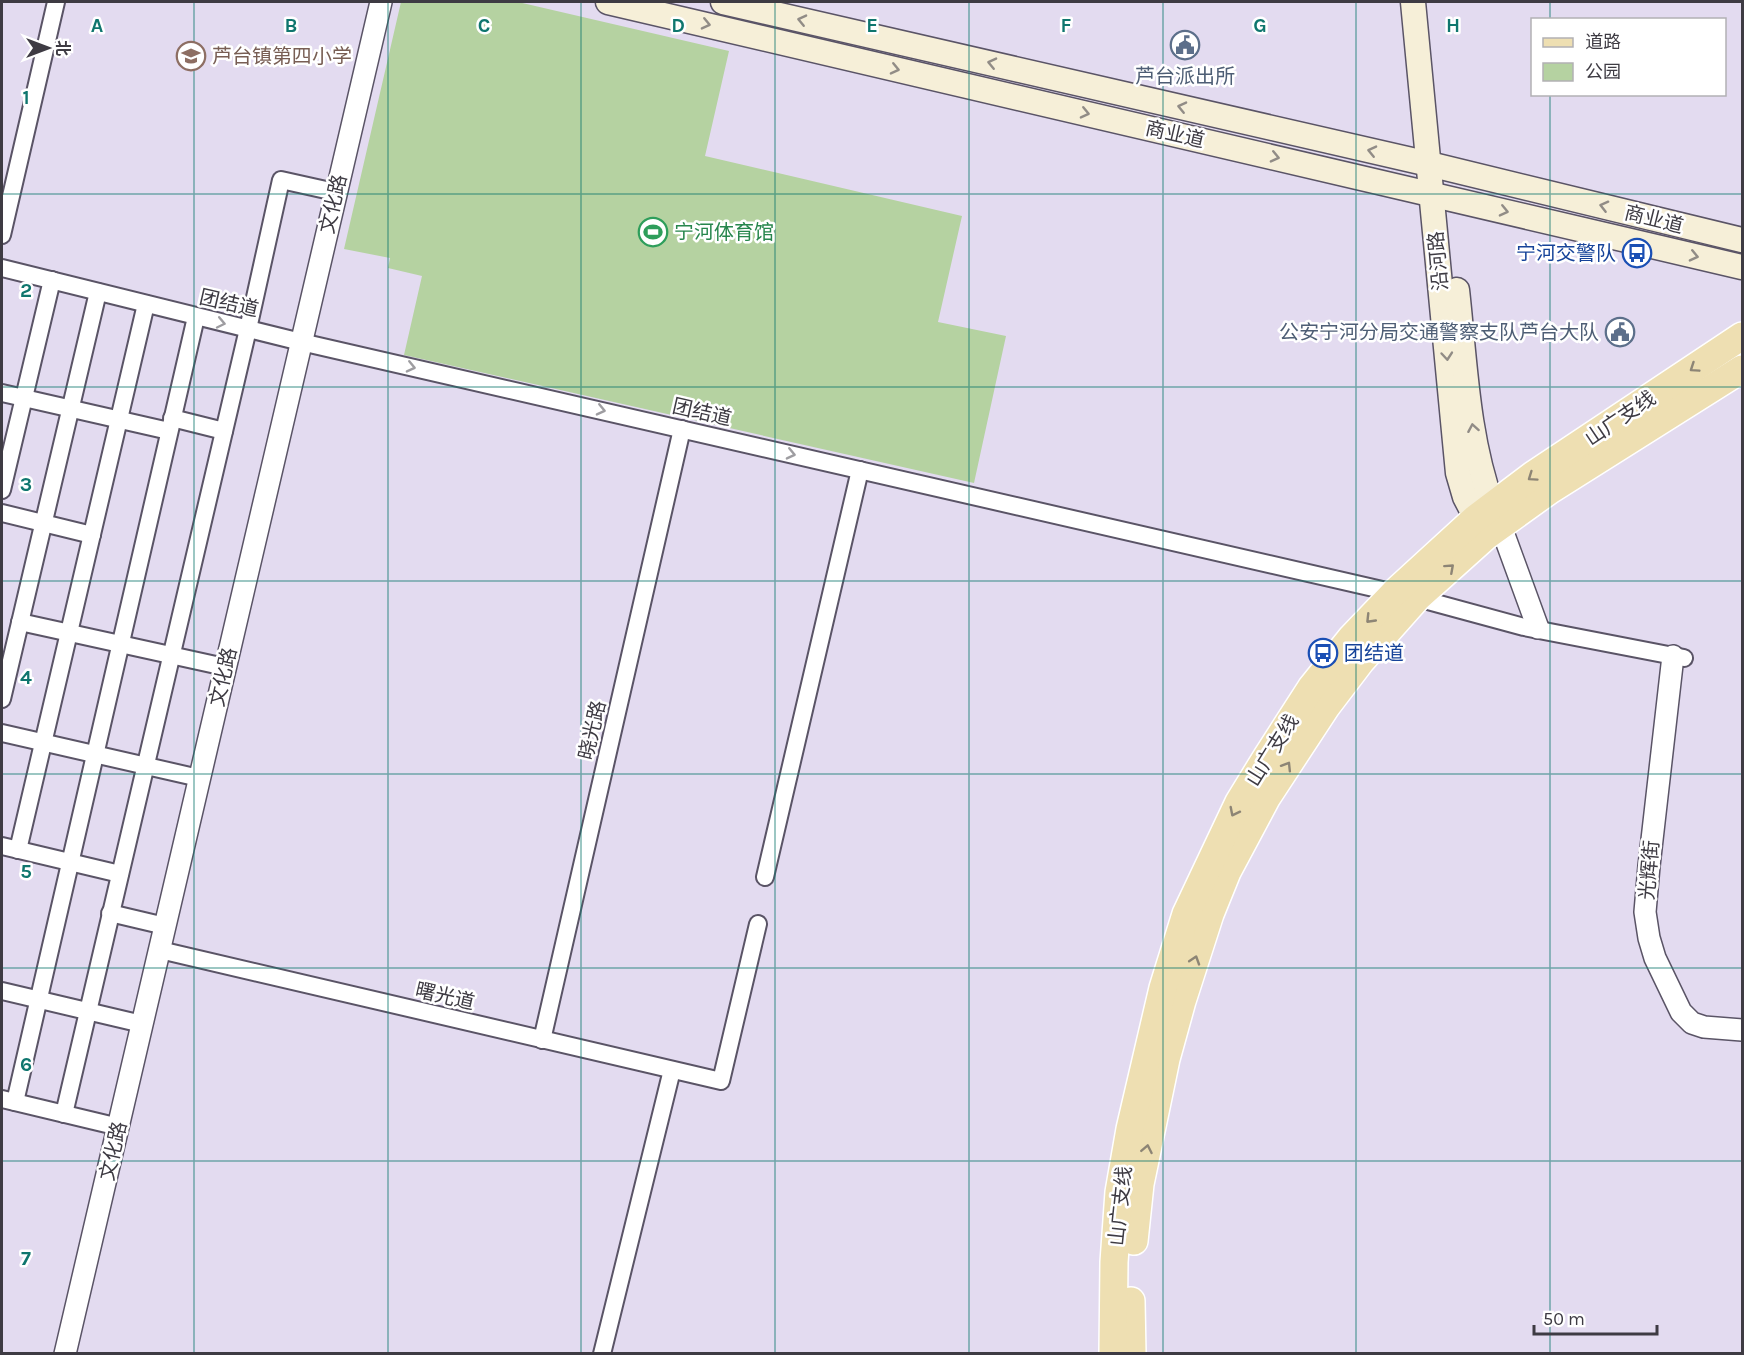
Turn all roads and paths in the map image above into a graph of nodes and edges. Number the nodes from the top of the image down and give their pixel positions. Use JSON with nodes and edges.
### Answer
{"nodes":[{"id":1,"x":56,"y":2,"type":"edge"},
{"id":2,"x":381,"y":2,"type":"edge"},
{"id":3,"x":608,"y":2,"type":"edge"},
{"id":4,"x":723,"y":2,"type":"edge"},
{"id":5,"x":1413,"y":2,"type":"edge"},
{"id":6,"x":1428,"y":2,"type":"edge"},
{"id":7,"x":1437,"y":166,"type":"junction"},
{"id":8,"x":335,"y":192,"type":"junction"},
{"id":9,"x":1440,"y":195,"type":"junction"},
{"id":10,"x":2,"y":236,"type":"edge"},
{"id":11,"x":1743,"y":240,"type":"edge"},
{"id":12,"x":1743,"y":267,"type":"edge"},
{"id":13,"x":2,"y":268,"type":"edge"},
{"id":14,"x":52,"y":280,"type":"junction"},
{"id":15,"x":98,"y":292,"type":"junction"},
{"id":16,"x":146,"y":304,"type":"junction"},
{"id":17,"x":196,"y":317,"type":"junction"},
{"id":18,"x":248,"y":328,"type":"junction"},
{"id":19,"x":1743,"y":336,"type":"edge"},
{"id":20,"x":300,"y":342,"type":"junction"},
{"id":21,"x":1743,"y":369,"type":"edge"},
{"id":22,"x":2,"y":393,"type":"edge"},
{"id":23,"x":23,"y":398,"type":"junction"},
{"id":24,"x":70,"y":408,"type":"junction"},
{"id":25,"x":119,"y":420,"type":"junction"},
{"id":26,"x":171,"y":425,"type":"junction"},
{"id":27,"x":682,"y":429,"type":"junction"},
{"id":28,"x":224,"y":431,"type":"junction"},
{"id":29,"x":860,"y":470,"type":"junction"},
{"id":30,"x":2,"y":490,"type":"edge"},
{"id":31,"x":2,"y":513,"type":"edge"},
{"id":32,"x":1489,"y":521,"type":"junction"},
{"id":33,"x":43,"y":523,"type":"junction"},
{"id":34,"x":92,"y":536,"type":"junction"},
{"id":35,"x":1406,"y":595,"type":"junction"},
{"id":36,"x":20,"y":622,"type":"junction"},
{"id":37,"x":1531,"y":628,"type":"junction"},
{"id":38,"x":69,"y":634,"type":"junction"},
{"id":39,"x":120,"y":645,"type":"junction"},
{"id":40,"x":171,"y":656,"type":"junction"},
{"id":41,"x":1679,"y":657,"type":"junction"},
{"id":42,"x":225,"y":667,"type":"junction"},
{"id":43,"x":4,"y":674,"type":"edge"},
{"id":44,"x":2,"y":699,"type":"edge"},
{"id":45,"x":2,"y":733,"type":"edge"},
{"id":46,"x":44,"y":742,"type":"junction"},
{"id":47,"x":95,"y":754,"type":"junction"},
{"id":48,"x":145,"y":766,"type":"junction"},
{"id":49,"x":199,"y":778,"type":"junction"},
{"id":50,"x":2,"y":846,"type":"edge"},
{"id":51,"x":18,"y":850,"type":"junction"},
{"id":52,"x":70,"y":862,"type":"junction"},
{"id":53,"x":120,"y":874,"type":"junction"},
{"id":54,"x":765,"y":878,"type":"dead end"},
{"id":55,"x":111,"y":913,"type":"junction"},
{"id":56,"x":758,"y":924,"type":"dead end"},
{"id":57,"x":165,"y":926,"type":"junction"},
{"id":58,"x":160,"y":950,"type":"junction"},
{"id":59,"x":2,"y":991,"type":"edge"},
{"id":60,"x":38,"y":1000,"type":"junction"},
{"id":61,"x":88,"y":1011,"type":"junction"},
{"id":62,"x":1743,"y":1021,"type":"edge"},
{"id":63,"x":142,"y":1024,"type":"junction"},
{"id":64,"x":1743,"y":1030,"type":"edge"},
{"id":65,"x":542,"y":1040,"type":"junction"},
{"id":66,"x":672,"y":1070,"type":"junction"},
{"id":67,"x":8,"y":1100,"type":"edge"},
{"id":68,"x":64,"y":1114,"type":"junction"},
{"id":69,"x":119,"y":1127,"type":"junction"},
{"id":70,"x":65,"y":1353,"type":"edge"},
{"id":71,"x":602,"y":1353,"type":"edge"},
{"id":72,"x":1113,"y":1353,"type":"edge"},
{"id":73,"x":1132,"y":1353,"type":"edge"}],
"edges":[{"from":1,"to":10,"type":"street"},
{"from":2,"to":8,"type":"street","name":"文化路"},
{"from":3,"to":9,"type":"main road","name":"商业道","one_way":true},
{"from":7,"to":4,"type":"main road","name":"商业道","one_way":true},
{"from":5,"to":7,"type":"main road","name":"沿河路"},
{"from":6,"to":7,"type":"main road","name":"沿河路"},
{"from":7,"to":9,"type":"main road","name":"沿河路"},
{"from":11,"to":7,"type":"main road","name":"商业道","one_way":true},
{"from":8,"to":18,"type":"street"},
{"from":8,"to":20,"type":"street","name":"文化路"},
{"from":9,"to":12,"type":"main road","name":"商业道","one_way":true},
{"from":9,"to":32,"type":"main road","name":"沿河路"},
{"from":13,"to":14,"type":"street","name":"团结道"},
{"from":14,"to":15,"type":"street","name":"团结道"},
{"from":14,"to":23,"type":"street"},
{"from":15,"to":16,"type":"street","name":"团结道"},
{"from":15,"to":24,"type":"street"},
{"from":16,"to":17,"type":"street","name":"团结道"},
{"from":16,"to":25,"type":"street"},
{"from":17,"to":18,"type":"street","name":"团结道","one_way":true},
{"from":17,"to":26,"type":"street"},
{"from":18,"to":20,"type":"street","name":"团结道"},
{"from":18,"to":28,"type":"street"},
{"from":19,"to":32,"type":"main road","name":"山广支线","one_way":true},
{"from":20,"to":27,"type":"street","name":"团结道","one_way":true},
{"from":20,"to":42,"type":"street","name":"文化路"},
{"from":21,"to":32,"type":"main road","name":"山广支线"},
{"from":22,"to":23,"type":"street"},
{"from":23,"to":24,"type":"street"},
{"from":23,"to":30,"type":"street"},
{"from":24,"to":25,"type":"street"},
{"from":24,"to":33,"type":"street"},
{"from":25,"to":26,"type":"street"},
{"from":25,"to":34,"type":"street"},
{"from":26,"to":28,"type":"street"},
{"from":26,"to":39,"type":"street"},
{"from":27,"to":29,"type":"street","name":"团结道","one_way":true},
{"from":27,"to":65,"type":"street","name":"晓光路"},
{"from":28,"to":40,"type":"street"},
{"from":29,"to":35,"type":"street","name":"团结道"},
{"from":29,"to":54,"type":"street"},
{"from":31,"to":33,"type":"street"},
{"from":32,"to":35,"type":"main road","name":"山广支线"},
{"from":32,"to":37,"type":"street"},
{"from":33,"to":34,"type":"street"},
{"from":33,"to":36,"type":"street"},
{"from":34,"to":38,"type":"street"},
{"from":35,"to":37,"type":"street","name":"团结道"},
{"from":35,"to":72,"type":"main road","name":"山广支线","one_way":true},
{"from":73,"to":35,"type":"main road","name":"山广支线","one_way":true},
{"from":36,"to":38,"type":"street"},
{"from":36,"to":43,"type":"street"},
{"from":37,"to":41,"type":"street","name":"团结道"},
{"from":38,"to":39,"type":"street"},
{"from":38,"to":46,"type":"street"},
{"from":39,"to":40,"type":"street"},
{"from":39,"to":47,"type":"street"},
{"from":40,"to":42,"type":"street"},
{"from":40,"to":48,"type":"street"},
{"from":41,"to":62,"type":"street","name":"光辉街"},
{"from":41,"to":64,"type":"street","name":"光辉街"},
{"from":42,"to":49,"type":"street","name":"文化路"},
{"from":43,"to":44,"type":"street"},
{"from":45,"to":46,"type":"street"},
{"from":46,"to":47,"type":"street"},
{"from":46,"to":51,"type":"street"},
{"from":47,"to":48,"type":"street"},
{"from":47,"to":52,"type":"street"},
{"from":48,"to":49,"type":"street"},
{"from":48,"to":53,"type":"street"},
{"from":49,"to":57,"type":"street","name":"文化路"},
{"from":50,"to":51,"type":"street"},
{"from":51,"to":52,"type":"street"},
{"from":52,"to":53,"type":"street"},
{"from":52,"to":60,"type":"street"},
{"from":53,"to":55,"type":"street"},
{"from":55,"to":57,"type":"street"},
{"from":55,"to":61,"type":"street"},
{"from":56,"to":66,"type":"street","name":"曙光道"},
{"from":57,"to":58,"type":"street","name":"文化路"},
{"from":58,"to":63,"type":"street","name":"文化路"},
{"from":58,"to":65,"type":"street","name":"曙光道"},
{"from":59,"to":60,"type":"street"},
{"from":60,"to":61,"type":"street"},
{"from":60,"to":67,"type":"street"},
{"from":61,"to":63,"type":"street"},
{"from":61,"to":68,"type":"street"},
{"from":63,"to":69,"type":"street","name":"文化路"},
{"from":65,"to":66,"type":"street","name":"曙光道"},
{"from":66,"to":71,"type":"street"},
{"from":67,"to":68,"type":"street"},
{"from":68,"to":69,"type":"street"},
{"from":69,"to":70,"type":"street","name":"文化路"}]}
